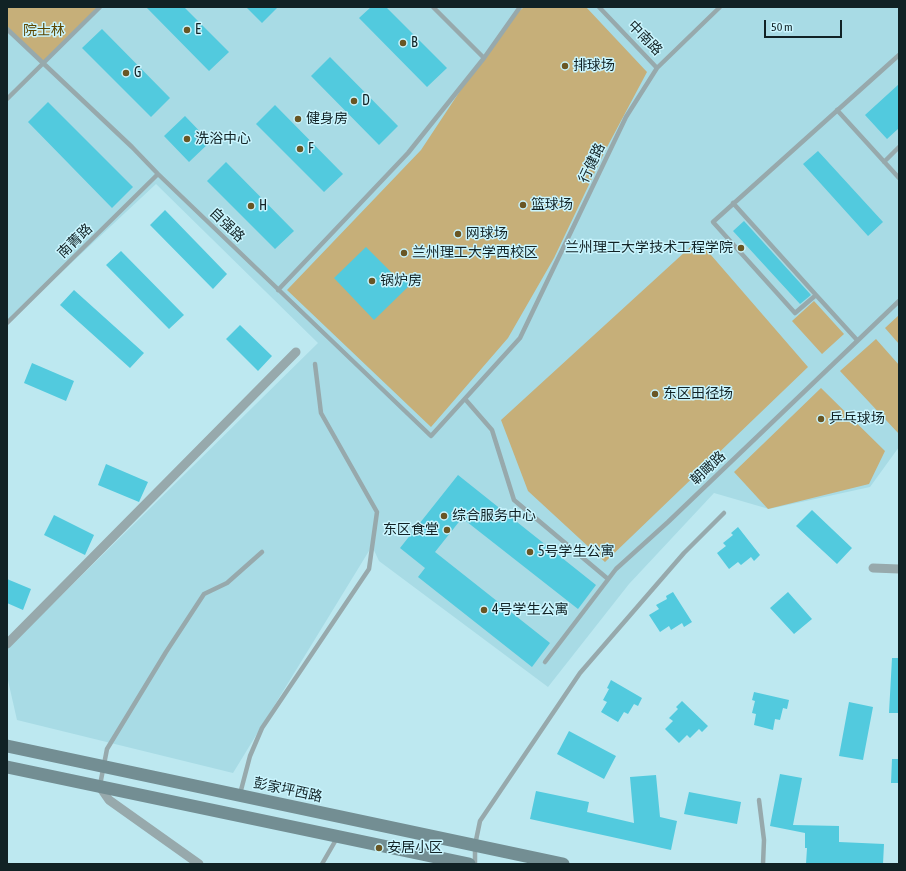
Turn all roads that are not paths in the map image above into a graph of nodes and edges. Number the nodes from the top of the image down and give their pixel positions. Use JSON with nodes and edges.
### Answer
{"nodes":[{"id":1,"x":100,"y":7,"type":"edge"},
{"id":2,"x":433,"y":7,"type":"edge"},
{"id":3,"x":520,"y":7,"type":"edge"},
{"id":4,"x":599,"y":7,"type":"edge"},
{"id":5,"x":720,"y":7,"type":"edge"},
{"id":6,"x":7,"y":29,"type":"edge"},
{"id":7,"x":899,"y":55,"type":"edge"},
{"id":8,"x":484,"y":58,"type":"junction"},
{"id":9,"x":44,"y":64,"type":"junction"},
{"id":10,"x":657,"y":68,"type":"junction"},
{"id":11,"x":7,"y":99,"type":"edge"},
{"id":12,"x":837,"y":110,"type":"junction"},
{"id":13,"x":899,"y":148,"type":"edge"},
{"id":14,"x":884,"y":162,"type":"junction"},
{"id":15,"x":158,"y":174,"type":"junction"},
{"id":16,"x":899,"y":178,"type":"edge"},
{"id":17,"x":733,"y":203,"type":"junction"},
{"id":18,"x":278,"y":290,"type":"junction"},
{"id":19,"x":816,"y":295,"type":"junction"},
{"id":20,"x":899,"y":301,"type":"edge"},
{"id":21,"x":7,"y":323,"type":"edge"},
{"id":22,"x":857,"y":340,"type":"junction"},
{"id":23,"x":296,"y":352,"type":"dead end"},
{"id":24,"x":315,"y":364,"type":"dead end"},
{"id":25,"x":465,"y":399,"type":"junction"},
{"id":26,"x":431,"y":436,"type":"joint"},
{"id":27,"x":724,"y":513,"type":"dead end"},
{"id":28,"x":262,"y":552,"type":"dead end"},
{"id":29,"x":872,"y":568,"type":"dead end"},
{"id":30,"x":899,"y":569,"type":"edge"},
{"id":31,"x":608,"y":579,"type":"junction"},
{"id":32,"x":7,"y":644,"type":"edge"},
{"id":33,"x":545,"y":662,"type":"dead end"},
{"id":34,"x":7,"y":746,"type":"edge"},
{"id":35,"x":7,"y":767,"type":"edge"},
{"id":36,"x":103,"y":767,"type":"junction"},
{"id":37,"x":100,"y":787,"type":"junction"},
{"id":38,"x":240,"y":796,"type":"junction"},
{"id":39,"x":759,"y":800,"type":"dead end"},
{"id":40,"x":338,"y":836,"type":"junction"},
{"id":41,"x":475,"y":845,"type":"junction"},
{"id":42,"x":199,"y":864,"type":"edge"},
{"id":43,"x":322,"y":864,"type":"edge"},
{"id":44,"x":469,"y":864,"type":"edge"},
{"id":45,"x":475,"y":864,"type":"edge"},
{"id":46,"x":563,"y":864,"type":"edge"},
{"id":47,"x":763,"y":864,"type":"edge"}],
"edges":[{"from":1,"to":9,"type":"lane"},
{"from":2,"to":8,"type":"lane"},
{"from":3,"to":8,"type":"lane"},
{"from":4,"to":10,"type":"lane","name":"中南路"},
{"from":5,"to":10,"type":"lane","name":"行健路"},
{"from":6,"to":9,"type":"lane","name":"自强路"},
{"from":7,"to":12,"type":"lane"},
{"from":8,"to":18,"type":"lane"},
{"from":9,"to":11,"type":"lane"},
{"from":9,"to":15,"type":"lane","name":"自强路"},
{"from":10,"to":25,"type":"lane","name":"行健路"},
{"from":12,"to":14,"type":"lane"},
{"from":12,"to":17,"type":"lane"},
{"from":13,"to":14,"type":"lane"},
{"from":14,"to":16,"type":"lane"},
{"from":15,"to":18,"type":"lane","name":"自强路"},
{"from":15,"to":21,"type":"lane","name":"南菁路"},
{"from":17,"to":19,"type":"lane"},
{"from":17,"to":19,"type":"lane"},
{"from":18,"to":26,"type":"lane","name":"自强路"},
{"from":19,"to":22,"type":"lane"},
{"from":20,"to":22,"type":"lane","name":"朝瞰路"},
{"from":22,"to":31,"type":"lane","name":"朝瞰路"},
{"from":23,"to":32,"type":"street"},
{"from":24,"to":38,"type":"lane"},
{"from":25,"to":26,"type":"lane","name":"行健路"},
{"from":25,"to":31,"type":"lane"},
{"from":27,"to":41,"type":"lane"},
{"from":28,"to":36,"type":"lane"},
{"from":29,"to":30,"type":"street"},
{"from":31,"to":33,"type":"lane","name":"朝瞰路"},
{"from":34,"to":36,"type":"main road","name":"彭家坪西路"},
{"from":35,"to":37,"type":"main road"},
{"from":36,"to":37,"type":"lane"},
{"from":36,"to":38,"type":"main road","name":"彭家坪西路"},
{"from":37,"to":40,"type":"main road"},
{"from":37,"to":42,"type":"street"},
{"from":38,"to":41,"type":"main road","name":"彭家坪西路"},
{"from":39,"to":47,"type":"lane"},
{"from":40,"to":43,"type":"lane"},
{"from":40,"to":44,"type":"main road"},
{"from":41,"to":45,"type":"lane"},
{"from":41,"to":46,"type":"main road","name":"彭家坪西路"}]}
